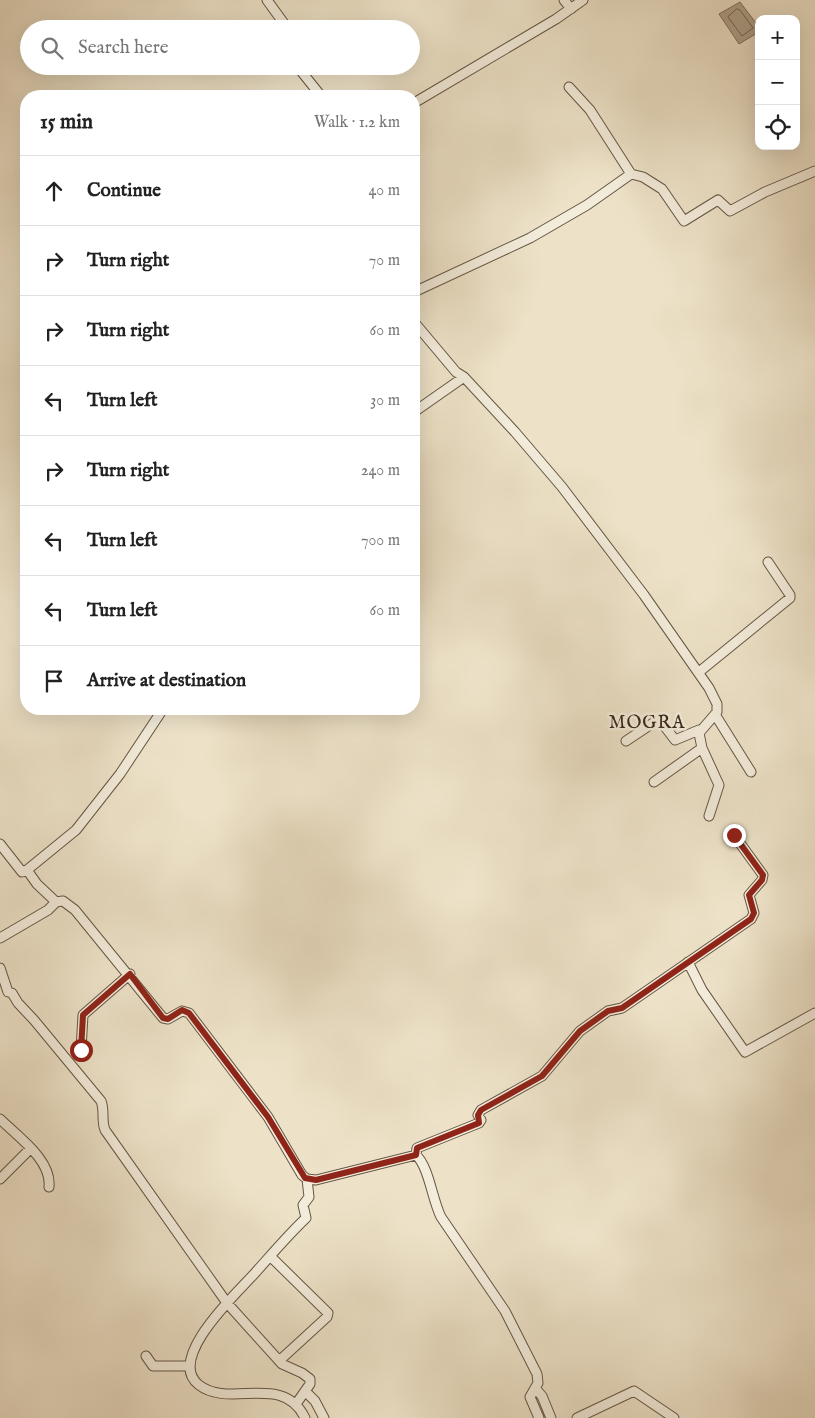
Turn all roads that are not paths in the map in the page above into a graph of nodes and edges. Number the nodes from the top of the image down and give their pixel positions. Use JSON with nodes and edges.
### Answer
{"nodes":[{"id":1,"x":267,"y":0,"type":"edge"},
{"id":2,"x":564,"y":0,"type":"edge"},
{"id":3,"x":583,"y":0,"type":"edge"},
{"id":4,"x":571,"y":9,"type":"junction"},
{"id":5,"x":281,"y":20,"type":"edge"},
{"id":6,"x":304,"y":75,"type":"edge"},
{"id":7,"x":569,"y":87,"type":"dead end"},
{"id":8,"x":316,"y":90,"type":"edge"},
{"id":9,"x":420,"y":99,"type":"edge"},
{"id":10,"x":815,"y":171,"type":"edge"},
{"id":11,"x":631,"y":174,"type":"junction"},
{"id":12,"x":420,"y":289,"type":"edge"},
{"id":13,"x":420,"y":329,"type":"edge"},
{"id":14,"x":464,"y":377,"type":"junction"},
{"id":15,"x":420,"y":409,"type":"edge"},
{"id":16,"x":768,"y":562,"type":"dead end"},
{"id":17,"x":699,"y":672,"type":"junction"},
{"id":18,"x":159,"y":715,"type":"edge"},
{"id":19,"x":716,"y":716,"type":"junction"},
{"id":20,"x":699,"y":730,"type":"junction"},
{"id":21,"x":626,"y":742,"type":"dead end"},
{"id":22,"x":702,"y":748,"type":"junction"},
{"id":23,"x":751,"y":772,"type":"dead end"},
{"id":24,"x":654,"y":782,"type":"dead end"},
{"id":25,"x":709,"y":816,"type":"dead end"},
{"id":26,"x":734,"y":835,"type":"dead end"},
{"id":27,"x":0,"y":844,"type":"edge"},
{"id":28,"x":27,"y":870,"type":"junction"},
{"id":29,"x":56,"y":902,"type":"junction"},
{"id":30,"x":0,"y":938,"type":"edge"},
{"id":31,"x":688,"y":962,"type":"junction"},
{"id":32,"x":0,"y":968,"type":"edge"},
{"id":33,"x":130,"y":974,"type":"junction"},
{"id":34,"x":815,"y":1013,"type":"edge"},
{"id":35,"x":81,"y":1050,"type":"dead end"},
{"id":36,"x":0,"y":1119,"type":"edge"},
{"id":37,"x":30,"y":1149,"type":"junction"},
{"id":38,"x":416,"y":1155,"type":"junction"},
{"id":39,"x":0,"y":1179,"type":"edge"},
{"id":40,"x":307,"y":1180,"type":"junction"},
{"id":41,"x":50,"y":1187,"type":"dead end"},
{"id":42,"x":270,"y":1256,"type":"junction"},
{"id":43,"x":228,"y":1303,"type":"junction"},
{"id":44,"x":146,"y":1356,"type":"dead end"},
{"id":45,"x":279,"y":1361,"type":"junction"},
{"id":46,"x":190,"y":1366,"type":"junction"},
{"id":47,"x":535,"y":1388,"type":"junction"},
{"id":48,"x":300,"y":1397,"type":"junction"},
{"id":49,"x":305,"y":1418,"type":"edge"},
{"id":50,"x":324,"y":1418,"type":"edge"},
{"id":51,"x":539,"y":1418,"type":"edge"},
{"id":52,"x":551,"y":1418,"type":"edge"},
{"id":53,"x":577,"y":1418,"type":"edge"},
{"id":54,"x":674,"y":1418,"type":"edge"}],
"edges":[{"from":1,"to":5,"type":"street"},
{"from":2,"to":4,"type":"street"},
{"from":3,"to":4,"type":"street"},
{"from":4,"to":9,"type":"street"},
{"from":6,"to":8,"type":"street"},
{"from":7,"to":11,"type":"street"},
{"from":10,"to":11,"type":"street"},
{"from":11,"to":12,"type":"street"},
{"from":13,"to":14,"type":"street"},
{"from":14,"to":15,"type":"street"},
{"from":14,"to":17,"type":"street"},
{"from":16,"to":17,"type":"street"},
{"from":17,"to":19,"type":"street"},
{"from":18,"to":28,"type":"street"},
{"from":19,"to":20,"type":"street"},
{"from":19,"to":23,"type":"street"},
{"from":20,"to":21,"type":"street"},
{"from":20,"to":22,"type":"street"},
{"from":22,"to":24,"type":"street"},
{"from":22,"to":25,"type":"street"},
{"from":26,"to":31,"type":"street"},
{"from":27,"to":28,"type":"street"},
{"from":28,"to":29,"type":"street"},
{"from":29,"to":30,"type":"street"},
{"from":29,"to":33,"type":"street"},
{"from":31,"to":34,"type":"street"},
{"from":31,"to":38,"type":"street"},
{"from":32,"to":43,"type":"street"},
{"from":33,"to":35,"type":"street"},
{"from":33,"to":40,"type":"street"},
{"from":36,"to":37,"type":"street"},
{"from":37,"to":39,"type":"street"},
{"from":37,"to":41,"type":"street"},
{"from":38,"to":40,"type":"street"},
{"from":38,"to":47,"type":"street"},
{"from":40,"to":42,"type":"street"},
{"from":42,"to":43,"type":"street"},
{"from":42,"to":45,"type":"street"},
{"from":43,"to":45,"type":"street"},
{"from":43,"to":46,"type":"street"},
{"from":44,"to":46,"type":"street"},
{"from":45,"to":48,"type":"street"},
{"from":46,"to":48,"type":"street"},
{"from":47,"to":51,"type":"street"},
{"from":47,"to":52,"type":"street"},
{"from":48,"to":49,"type":"street"},
{"from":48,"to":50,"type":"street"},
{"from":53,"to":54,"type":"street"}]}
